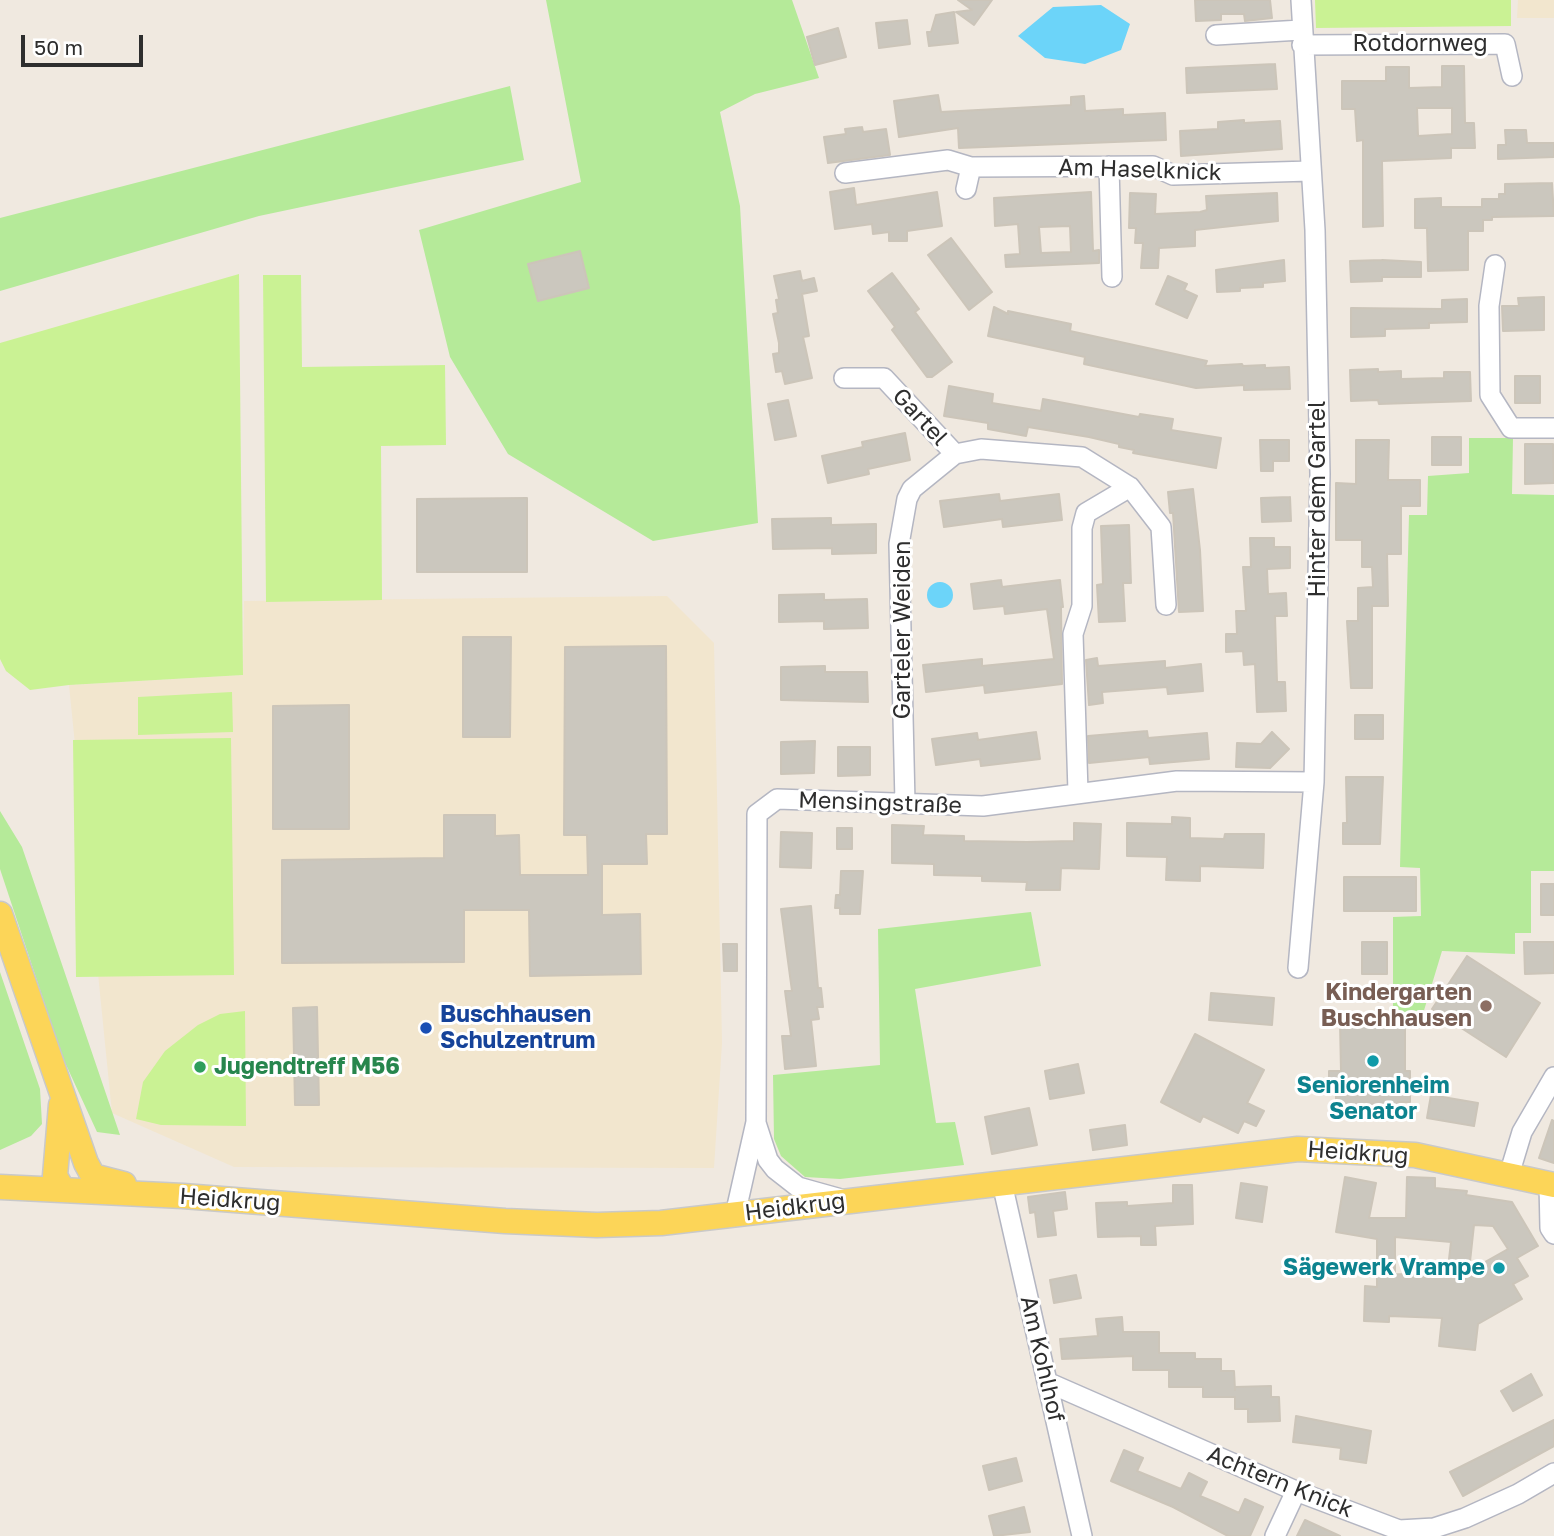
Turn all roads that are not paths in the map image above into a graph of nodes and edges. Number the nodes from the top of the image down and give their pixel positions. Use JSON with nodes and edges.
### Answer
{"nodes":[{"id":1,"x":1301,"y":0,"type":"edge"},
{"id":2,"x":1216,"y":35,"type":"dead end"},
{"id":3,"x":1301,"y":38,"type":"junction"},
{"id":4,"x":1512,"y":76,"type":"dead end"},
{"id":5,"x":1109,"y":166,"type":"junction"},
{"id":6,"x":971,"y":167,"type":"junction"},
{"id":7,"x":1310,"y":171,"type":"junction"},
{"id":8,"x":845,"y":173,"type":"dead end"},
{"id":9,"x":966,"y":189,"type":"dead end"},
{"id":10,"x":1495,"y":265,"type":"dead end"},
{"id":11,"x":1112,"y":278,"type":"dead end"},
{"id":12,"x":844,"y":378,"type":"dead end"},
{"id":13,"x":1554,"y":428,"type":"edge"},
{"id":14,"x":955,"y":454,"type":"junction"},
{"id":15,"x":1130,"y":487,"type":"junction"},
{"id":16,"x":1166,"y":605,"type":"dead end"},
{"id":17,"x":1314,"y":782,"type":"junction"},
{"id":18,"x":1078,"y":792,"type":"junction"},
{"id":19,"x":905,"y":803,"type":"junction"},
{"id":20,"x":0,"y":914,"type":"edge"},
{"id":21,"x":1298,"y":968,"type":"dead end"},
{"id":22,"x":1554,"y":1077,"type":"edge"},
{"id":23,"x":62,"y":1094,"type":"junction"},
{"id":24,"x":756,"y":1122,"type":"junction"},
{"id":25,"x":56,"y":1162,"type":"junction"},
{"id":26,"x":86,"y":1163,"type":"junction"},
{"id":27,"x":1516,"y":1177,"type":"junction"},
{"id":28,"x":1002,"y":1183,"type":"junction"},
{"id":29,"x":1551,"y":1185,"type":"edge"},
{"id":30,"x":11,"y":1187,"type":"edge"},
{"id":31,"x":63,"y":1190,"type":"junction"},
{"id":32,"x":183,"y":1196,"type":"junction"},
{"id":33,"x":846,"y":1201,"type":"junction"},
{"id":34,"x":735,"y":1215,"type":"junction"},
{"id":35,"x":1554,"y":1234,"type":"edge"},
{"id":36,"x":1047,"y":1382,"type":"junction"},
{"id":37,"x":1554,"y":1473,"type":"edge"},
{"id":38,"x":1296,"y":1491,"type":"junction"},
{"id":39,"x":1082,"y":1536,"type":"edge"},
{"id":40,"x":1275,"y":1536,"type":"edge"}],
"edges":[{"from":1,"to":3,"type":"street","name":"Hinter dem Gartel"},
{"from":2,"to":3,"type":"street"},
{"from":3,"to":4,"type":"street","name":"Rotdornweg"},
{"from":3,"to":7,"type":"street","name":"Hinter dem Gartel"},
{"from":5,"to":6,"type":"street","name":"Am Haselknick"},
{"from":5,"to":7,"type":"street","name":"Am Haselknick"},
{"from":5,"to":11,"type":"street"},
{"from":6,"to":8,"type":"street","name":"Am Haselknick"},
{"from":6,"to":9,"type":"street"},
{"from":7,"to":17,"type":"street","name":"Hinter dem Gartel"},
{"from":10,"to":13,"type":"street"},
{"from":12,"to":14,"type":"street","name":"Gartel"},
{"from":14,"to":15,"type":"street"},
{"from":14,"to":19,"type":"street","name":"Garteler Weiden"},
{"from":15,"to":16,"type":"street"},
{"from":15,"to":18,"type":"street"},
{"from":17,"to":18,"type":"street","name":"Mensingstraße"},
{"from":17,"to":21,"type":"street","name":"Hinter dem Gartel"},
{"from":18,"to":19,"type":"street","name":"Mensingstraße"},
{"from":19,"to":24,"type":"street","name":"Mensingstraße"},
{"from":20,"to":23,"type":"main road"},
{"from":22,"to":27,"type":"street"},
{"from":23,"to":25,"type":"main road"},
{"from":23,"to":26,"type":"main road"},
{"from":24,"to":33,"type":"street","name":"Mensingstraße"},
{"from":24,"to":34,"type":"street","name":"Mensingstraße"},
{"from":25,"to":30,"type":"main road"},
{"from":25,"to":31,"type":"main road"},
{"from":26,"to":31,"type":"main road"},
{"from":26,"to":32,"type":"main road"},
{"from":27,"to":28,"type":"main road","name":"Heidkrug"},
{"from":27,"to":29,"type":"main road","name":"Heidkrug"},
{"from":28,"to":33,"type":"main road","name":"Heidkrug"},
{"from":28,"to":36,"type":"street","name":"Am Kohlhof"},
{"from":29,"to":35,"type":"street"},
{"from":30,"to":31,"type":"main road","name":"Heidkrug"},
{"from":31,"to":32,"type":"main road","name":"Heidkrug"},
{"from":32,"to":34,"type":"main road","name":"Heidkrug"},
{"from":33,"to":34,"type":"main road","name":"Heidkrug"},
{"from":36,"to":38,"type":"street","name":"Achtern Knick"},
{"from":36,"to":39,"type":"street","name":"Am Kohlhof"},
{"from":37,"to":38,"type":"street","name":"Achtern Knick"},
{"from":38,"to":40,"type":"street"}]}
